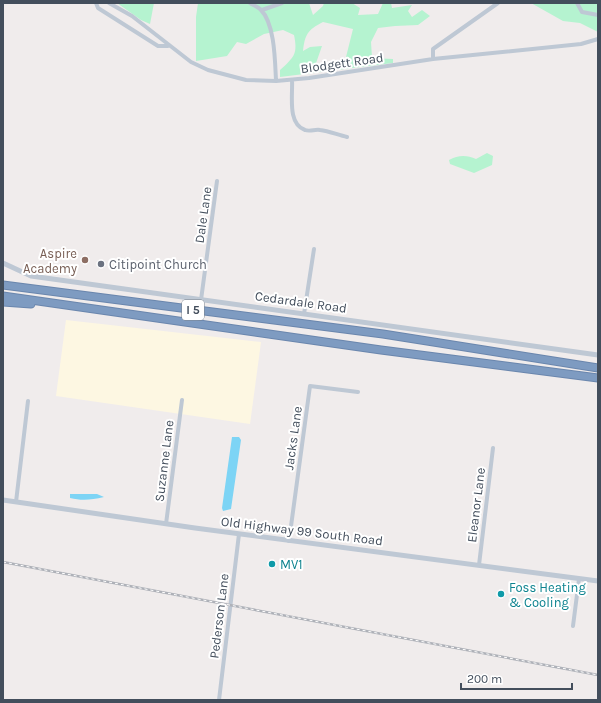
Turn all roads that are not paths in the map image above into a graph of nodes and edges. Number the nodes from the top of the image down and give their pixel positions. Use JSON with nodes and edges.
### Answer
{"nodes":[{"id":1,"x":96,"y":3,"type":"edge"},
{"id":2,"x":109,"y":3,"type":"edge"},
{"id":3,"x":250,"y":3,"type":"edge"},
{"id":4,"x":282,"y":3,"type":"edge"},
{"id":5,"x":498,"y":3,"type":"edge"},
{"id":6,"x":577,"y":3,"type":"edge"},
{"id":7,"x":262,"y":10,"type":"junction"},
{"id":8,"x":598,"y":15,"type":"edge"},
{"id":9,"x":598,"y":39,"type":"edge"},
{"id":10,"x":168,"y":46,"type":"junction"},
{"id":11,"x":433,"y":59,"type":"junction"},
{"id":12,"x":292,"y":80,"type":"junction"},
{"id":13,"x":276,"y":81,"type":"junction"},
{"id":14,"x":347,"y":137,"type":"dead end"},
{"id":15,"x":217,"y":181,"type":"dead end"},
{"id":16,"x":314,"y":249,"type":"dead end"},
{"id":17,"x":3,"y":263,"type":"edge"},
{"id":18,"x":3,"y":283,"type":"edge"},
{"id":19,"x":3,"y":296,"type":"edge"},
{"id":20,"x":201,"y":300,"type":"junction"},
{"id":21,"x":3,"y":302,"type":"edge"},
{"id":22,"x":136,"y":314,"type":"junction"},
{"id":23,"x":304,"y":314,"type":"junction"},
{"id":24,"x":598,"y":356,"type":"edge"},
{"id":25,"x":598,"y":368,"type":"edge"},
{"id":26,"x":598,"y":378,"type":"edge"},
{"id":27,"x":358,"y":392,"type":"dead end"},
{"id":28,"x":182,"y":400,"type":"dead end"},
{"id":29,"x":28,"y":401,"type":"dead end"},
{"id":30,"x":493,"y":448,"type":"dead end"},
{"id":31,"x":3,"y":500,"type":"edge"},
{"id":32,"x":16,"y":502,"type":"junction"},
{"id":33,"x":166,"y":524,"type":"junction"},
{"id":34,"x":239,"y":534,"type":"junction"},
{"id":35,"x":290,"y":541,"type":"junction"},
{"id":36,"x":479,"y":565,"type":"junction"},
{"id":37,"x":579,"y":579,"type":"junction"},
{"id":38,"x":598,"y":581,"type":"edge"},
{"id":39,"x":573,"y":626,"type":"dead end"},
{"id":40,"x":219,"y":700,"type":"edge"}],
"edges":[{"from":1,"to":10,"type":"street"},
{"from":2,"to":10,"type":"street","name":"Blodgett Road"},
{"from":3,"to":7,"type":"street"},
{"from":4,"to":7,"type":"street"},
{"from":5,"to":11,"type":"street"},
{"from":6,"to":8,"type":"street"},
{"from":7,"to":13,"type":"street"},
{"from":9,"to":11,"type":"street","name":"Blodgett Road"},
{"from":10,"to":13,"type":"street","name":"Blodgett Road"},
{"from":11,"to":12,"type":"street","name":"Blodgett Road"},
{"from":12,"to":13,"type":"street","name":"Blodgett Road"},
{"from":12,"to":14,"type":"street"},
{"from":15,"to":20,"type":"street","name":"Dale Lane"},
{"from":16,"to":23,"type":"street"},
{"from":17,"to":20,"type":"street","name":"Cedardale Road"},
{"from":18,"to":25,"type":"highway","number":"I 5"},
{"from":19,"to":22,"type":"highway","number":"I 5"},
{"from":20,"to":23,"type":"street","name":"Cedardale Road"},
{"from":21,"to":22,"type":"highway"},
{"from":22,"to":26,"type":"highway","number":"I 5"},
{"from":23,"to":24,"type":"street","name":"Cedardale Road"},
{"from":27,"to":35,"type":"street","name":"Jacks Lane"},
{"from":28,"to":33,"type":"street","name":"Suzanne Lane"},
{"from":29,"to":32,"type":"street"},
{"from":30,"to":36,"type":"street","name":"Eleanor Lane"},
{"from":31,"to":32,"type":"street","name":"Old Highway 99 South Road"},
{"from":32,"to":33,"type":"street","name":"Old Highway 99 South Road"},
{"from":33,"to":34,"type":"street","name":"Old Highway 99 South Road"},
{"from":34,"to":35,"type":"street","name":"Old Highway 99 South Road"},
{"from":34,"to":40,"type":"street","name":"Pederson Lane"},
{"from":35,"to":36,"type":"street","name":"Old Highway 99 South Road"},
{"from":36,"to":37,"type":"street","name":"Old Highway 99 South Road"},
{"from":37,"to":38,"type":"street","name":"Old Highway 99 South Road"},
{"from":37,"to":39,"type":"street"}]}
